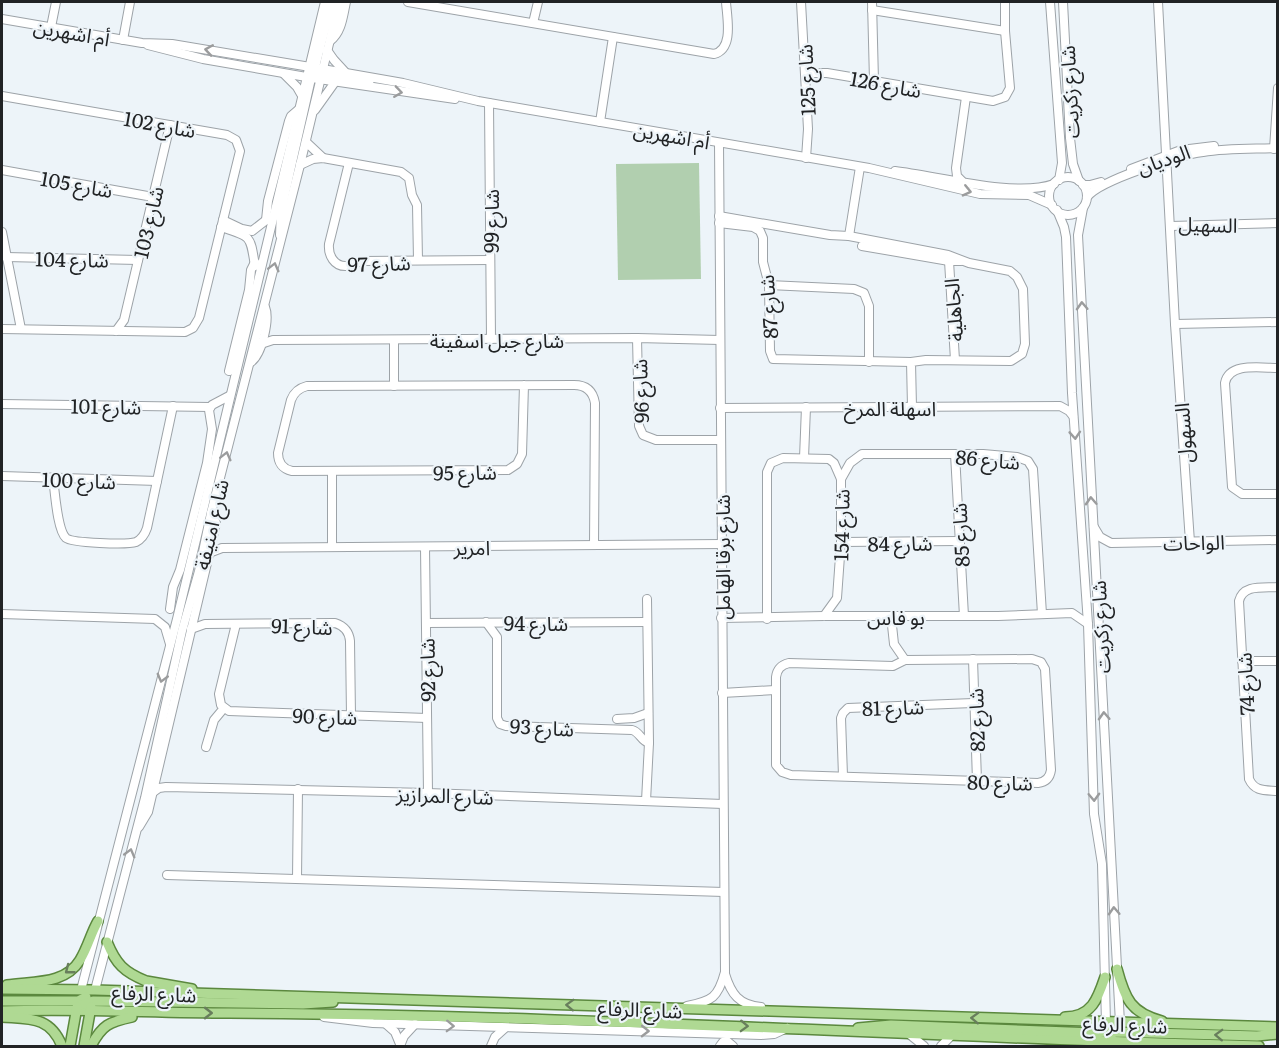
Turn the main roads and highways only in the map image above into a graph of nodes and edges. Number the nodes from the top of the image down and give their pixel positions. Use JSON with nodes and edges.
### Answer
{"nodes":[{"id":1,"x":98,"y":921,"type":"road end"},
{"id":2,"x":107,"y":942,"type":"road end"},
{"id":3,"x":1117,"y":969,"type":"road end"},
{"id":4,"x":1105,"y":976,"type":"road end"},
{"id":5,"x":2,"y":988,"type":"edge"},
{"id":6,"x":81,"y":990,"type":"junction"},
{"id":7,"x":95,"y":990,"type":"junction"},
{"id":8,"x":202,"y":993,"type":"junction"},
{"id":9,"x":357,"y":998,"type":"junction"},
{"id":10,"x":2,"y":1001,"type":"edge"},
{"id":11,"x":78,"y":1001,"type":"junction"},
{"id":12,"x":93,"y":1001,"type":"junction"},
{"id":13,"x":2,"y":1011,"type":"edge"},
{"id":14,"x":76,"y":1011,"type":"junction"},
{"id":15,"x":90,"y":1012,"type":"junction"},
{"id":16,"x":150,"y":1013,"type":"junction"},
{"id":17,"x":2,"y":1017,"type":"edge"},
{"id":18,"x":1033,"y":1020,"type":"junction"},
{"id":19,"x":1176,"y":1025,"type":"junction"},
{"id":20,"x":1278,"y":1027,"type":"edge"},
{"id":21,"x":842,"y":1031,"type":"junction"},
{"id":22,"x":1278,"y":1034,"type":"edge"},
{"id":23,"x":1106,"y":1038,"type":"edge"},
{"id":24,"x":1120,"y":1038,"type":"edge"},
{"id":25,"x":1184,"y":1043,"type":"junction"},
{"id":26,"x":62,"y":1047,"type":"edge"},
{"id":27,"x":70,"y":1047,"type":"edge"},
{"id":28,"x":84,"y":1047,"type":"edge"},
{"id":29,"x":91,"y":1047,"type":"edge"},
{"id":30,"x":1168,"y":1047,"type":"edge"},
{"id":31,"x":1259,"y":1047,"type":"edge"}],
"edges":[{"from":1,"to":5,"type":"main road","one_way":true},
{"from":2,"to":8,"type":"main road"},
{"from":3,"to":19,"type":"main road"},
{"from":4,"to":18,"type":"main road"},
{"from":5,"to":6,"type":"main road","name":"شارع الرفاع"},
{"from":6,"to":7,"type":"main road","name":"شارع الرفاع"},
{"from":6,"to":11,"type":"main road","name":"شارع امنيفة"},
{"from":7,"to":8,"type":"main road","name":"شارع الرفاع"},
{"from":7,"to":11,"type":"main road"},
{"from":7,"to":12,"type":"main road","name":"شارع امنيفة"},
{"from":8,"to":9,"type":"main road","name":"شارع الرفاع"},
{"from":9,"to":12,"type":"main road"},
{"from":18,"to":9,"type":"main road","name":"شارع الرفاع","one_way":true},
{"from":10,"to":11,"type":"main road"},
{"from":11,"to":14,"type":"main road","name":"شارع امنيفة"},
{"from":12,"to":14,"type":"main road"},
{"from":12,"to":15,"type":"main road","name":"شارع امنيفة"},
{"from":13,"to":14,"type":"main road","name":"شارع الرفاع"},
{"from":14,"to":15,"type":"main road","name":"شارع الرفاع"},
{"from":14,"to":27,"type":"main road","name":"شارع امنيفة"},
{"from":15,"to":16,"type":"main road","name":"شارع الرفاع"},
{"from":15,"to":28,"type":"main road","name":"شارع امنيفة"},
{"from":16,"to":21,"type":"main road","name":"شارع الرفاع","one_way":true},
{"from":16,"to":29,"type":"main road"},
{"from":17,"to":26,"type":"main road"},
{"from":18,"to":23,"type":"main road","name":"شارع الرفاع"},
{"from":19,"to":20,"type":"main road","name":"شارع الرفاع"},
{"from":19,"to":24,"type":"main road","name":"شارع الرفاع"},
{"from":21,"to":23,"type":"main road","name":"شارع الرفاع"},
{"from":21,"to":23,"type":"main road"},
{"from":22,"to":24,"type":"main road","one_way":true},
{"from":23,"to":24,"type":"main road","name":"شارع الرفاع"},
{"from":23,"to":24,"type":"main road"},
{"from":23,"to":24,"type":"main road"},
{"from":24,"to":25,"type":"main road","name":"شارع الرفاع"},
{"from":25,"to":30,"type":"main road"},
{"from":25,"to":31,"type":"main road","name":"شارع الرفاع"}]}
